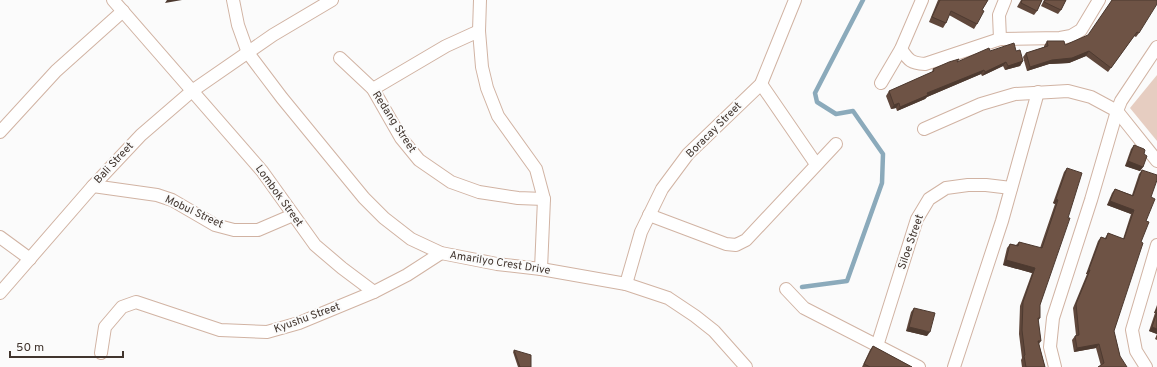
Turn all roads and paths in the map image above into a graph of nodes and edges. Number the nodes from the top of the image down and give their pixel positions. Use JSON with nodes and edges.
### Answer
{"nodes":[{"id":1,"x":113,"y":0,"type":"edge"},
{"id":2,"x":233,"y":0,"type":"edge"},
{"id":3,"x":332,"y":0,"type":"edge"},
{"id":4,"x":480,"y":0,"type":"edge"},
{"id":5,"x":795,"y":0,"type":"edge"},
{"id":6,"x":922,"y":0,"type":"edge"},
{"id":7,"x":1005,"y":0,"type":"edge"},
{"id":8,"x":1098,"y":0,"type":"edge"},
{"id":9,"x":123,"y":11,"type":"junction"},
{"id":10,"x":479,"y":31,"type":"junction"},
{"id":11,"x":1000,"y":39,"type":"junction"},
{"id":12,"x":1157,"y":47,"type":"edge"},
{"id":13,"x":901,"y":49,"type":"junction"},
{"id":14,"x":248,"y":53,"type":"junction"},
{"id":15,"x":340,"y":58,"type":"dead end"},
{"id":16,"x":881,"y":83,"type":"dead end"},
{"id":17,"x":761,"y":84,"type":"junction"},
{"id":18,"x":374,"y":89,"type":"junction"},
{"id":19,"x":192,"y":91,"type":"junction"},
{"id":20,"x":1038,"y":92,"type":"junction"},
{"id":21,"x":1117,"y":111,"type":"junction"},
{"id":22,"x":924,"y":129,"type":"dead end"},
{"id":23,"x":0,"y":132,"type":"edge"},
{"id":24,"x":836,"y":144,"type":"dead end"},
{"id":25,"x":1157,"y":160,"type":"edge"},
{"id":26,"x":816,"y":164,"type":"junction"},
{"id":27,"x":93,"y":186,"type":"junction"},
{"id":28,"x":1010,"y":188,"type":"junction"},
{"id":29,"x":544,"y":199,"type":"junction"},
{"id":30,"x":293,"y":215,"type":"junction"},
{"id":31,"x":649,"y":215,"type":"junction"},
{"id":32,"x":0,"y":237,"type":"edge"},
{"id":33,"x":1157,"y":245,"type":"edge"},
{"id":34,"x":441,"y":253,"type":"junction"},
{"id":35,"x":30,"y":259,"type":"junction"},
{"id":36,"x":541,"y":269,"type":"junction"},
{"id":37,"x":626,"y":284,"type":"junction"},
{"id":38,"x":786,"y":289,"type":"dead end"},
{"id":39,"x":374,"y":292,"type":"junction"},
{"id":40,"x":0,"y":293,"type":"edge"},
{"id":41,"x":878,"y":346,"type":"junction"},
{"id":42,"x":101,"y":352,"type":"dead end"},
{"id":43,"x":746,"y":367,"type":"edge"},
{"id":44,"x":919,"y":367,"type":"edge"},
{"id":45,"x":954,"y":367,"type":"edge"},
{"id":46,"x":1055,"y":367,"type":"edge"},
{"id":47,"x":1146,"y":367,"type":"edge"}],
"edges":[{"from":1,"to":9,"type":"street","name":"Lombok Street"},
{"from":2,"to":14,"type":"street","name":"Amarilyo Crest Drive"},
{"from":3,"to":14,"type":"street","name":"Bali Street"},
{"from":4,"to":10,"type":"street"},
{"from":5,"to":17,"type":"street","name":"Boracay Street"},
{"from":6,"to":13,"type":"street"},
{"from":7,"to":11,"type":"street"},
{"from":8,"to":11,"type":"street"},
{"from":9,"to":19,"type":"street","name":"Lombok Street"},
{"from":9,"to":23,"type":"street"},
{"from":10,"to":18,"type":"street"},
{"from":10,"to":29,"type":"street"},
{"from":11,"to":13,"type":"street"},
{"from":12,"to":21,"type":"street"},
{"from":13,"to":16,"type":"street"},
{"from":14,"to":19,"type":"street","name":"Bali Street"},
{"from":14,"to":34,"type":"street","name":"Amarilyo Crest Drive"},
{"from":15,"to":18,"type":"street","name":"Redang Street"},
{"from":17,"to":26,"type":"street"},
{"from":17,"to":31,"type":"street","name":"Boracay Street"},
{"from":18,"to":29,"type":"street","name":"Redang Street"},
{"from":19,"to":27,"type":"street","name":"Bali Street"},
{"from":19,"to":30,"type":"street","name":"Lombok Street"},
{"from":20,"to":21,"type":"street"},
{"from":20,"to":22,"type":"street"},
{"from":20,"to":28,"type":"street"},
{"from":21,"to":25,"type":"street"},
{"from":21,"to":46,"type":"street"},
{"from":24,"to":26,"type":"street"},
{"from":26,"to":31,"type":"street"},
{"from":27,"to":30,"type":"street","name":"Mobul Street"},
{"from":27,"to":35,"type":"street","name":"Bali Street"},
{"from":28,"to":41,"type":"street","name":"Siloe Street"},
{"from":28,"to":45,"type":"street"},
{"from":29,"to":36,"type":"street"},
{"from":30,"to":39,"type":"street","name":"Lombok Street"},
{"from":31,"to":37,"type":"street","name":"Boracay Street"},
{"from":32,"to":35,"type":"street"},
{"from":33,"to":47,"type":"street"},
{"from":34,"to":36,"type":"street","name":"Amarilyo Crest Drive"},
{"from":34,"to":39,"type":"street","name":"Kyushu Street"},
{"from":35,"to":40,"type":"street","name":"Bali Street"},
{"from":36,"to":37,"type":"street","name":"Amarilyo Crest Drive"},
{"from":37,"to":43,"type":"street","name":"Amarilyo Crest Drive"},
{"from":38,"to":41,"type":"street"},
{"from":39,"to":42,"type":"street","name":"Kyushu Street"},
{"from":41,"to":44,"type":"street"}]}
